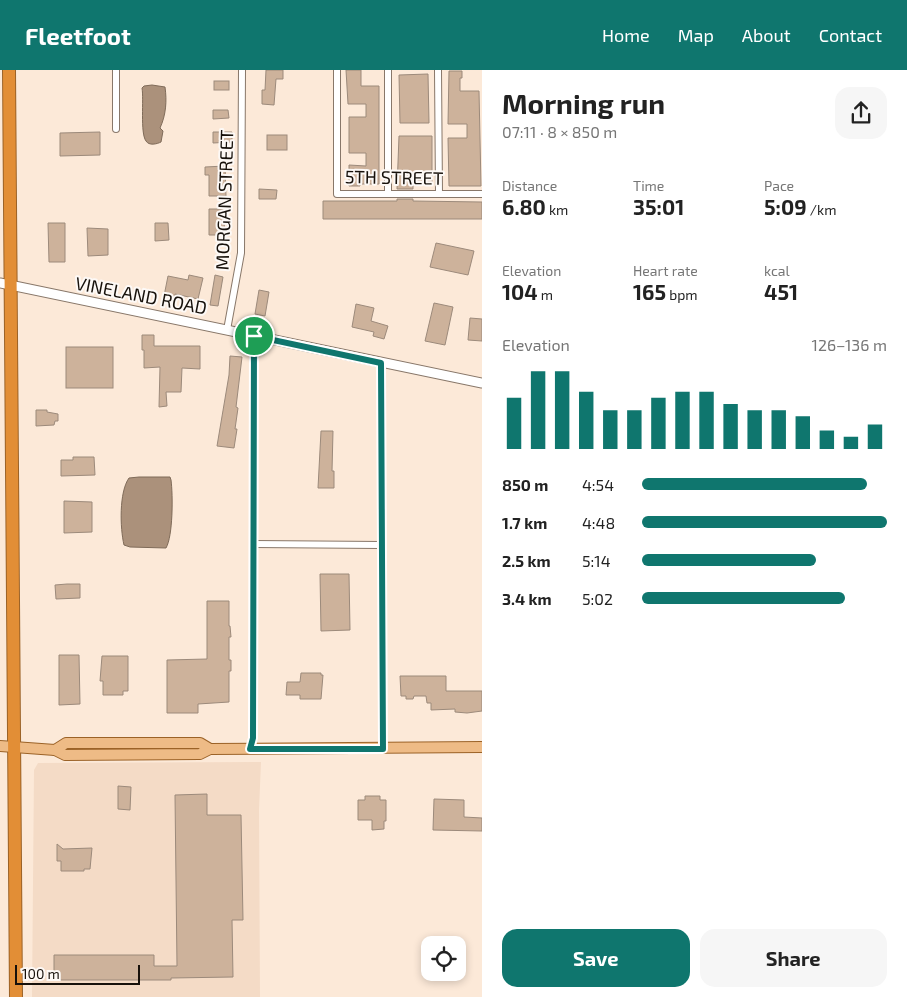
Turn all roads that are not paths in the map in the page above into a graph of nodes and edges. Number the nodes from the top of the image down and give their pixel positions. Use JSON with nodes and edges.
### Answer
{"nodes":[{"id":1,"x":116,"y":70,"type":"edge"},
{"id":2,"x":242,"y":70,"type":"edge"},
{"id":3,"x":337,"y":70,"type":"edge"},
{"id":4,"x":388,"y":70,"type":"edge"},
{"id":5,"x":438,"y":70,"type":"edge"},
{"id":6,"x":9,"y":74,"type":"edge"},
{"id":7,"x":116,"y":129,"type":"dead end"},
{"id":8,"x":388,"y":194,"type":"junction"},
{"id":9,"x":438,"y":194,"type":"junction"},
{"id":10,"x":482,"y":194,"type":"edge"},
{"id":11,"x":6,"y":284,"type":"edge"},
{"id":12,"x":228,"y":330,"type":"junction"},
{"id":13,"x":254,"y":336,"type":"junction"},
{"id":14,"x":381,"y":363,"type":"junction"},
{"id":15,"x":482,"y":383,"type":"edge"},
{"id":16,"x":254,"y":544,"type":"junction"},
{"id":17,"x":381,"y":545,"type":"junction"},
{"id":18,"x":0,"y":746,"type":"edge"},
{"id":19,"x":482,"y":747,"type":"edge"},
{"id":20,"x":14,"y":748,"type":"junction"},
{"id":21,"x":250,"y":749,"type":"junction"},
{"id":22,"x":383,"y":749,"type":"junction"},
{"id":23,"x":16,"y":997,"type":"edge"}],
"edges":[{"from":1,"to":7,"type":"street"},
{"from":2,"to":12,"type":"street","name":"MORGAN STREET"},
{"from":3,"to":8,"type":"street","name":"5TH STREET"},
{"from":4,"to":8,"type":"street"},
{"from":5,"to":9,"type":"street"},
{"from":6,"to":11,"type":"highway"},
{"from":8,"to":9,"type":"street","name":"5TH STREET"},
{"from":9,"to":10,"type":"street","name":"5TH STREET"},
{"from":11,"to":12,"type":"main road","name":"VINELAND ROAD"},
{"from":11,"to":20,"type":"highway"},
{"from":12,"to":13,"type":"main road","name":"VINELAND ROAD"},
{"from":13,"to":14,"type":"main road","name":"VINELAND ROAD"},
{"from":13,"to":16,"type":"street"},
{"from":14,"to":15,"type":"main road","name":"VINELAND ROAD"},
{"from":14,"to":17,"type":"street"},
{"from":16,"to":17,"type":"street"},
{"from":16,"to":21,"type":"street"},
{"from":17,"to":22,"type":"street"},
{"from":18,"to":20,"type":"main road"},
{"from":19,"to":22,"type":"main road"},
{"from":20,"to":21,"type":"main road"},
{"from":20,"to":23,"type":"highway"},
{"from":21,"to":22,"type":"main road"}]}
